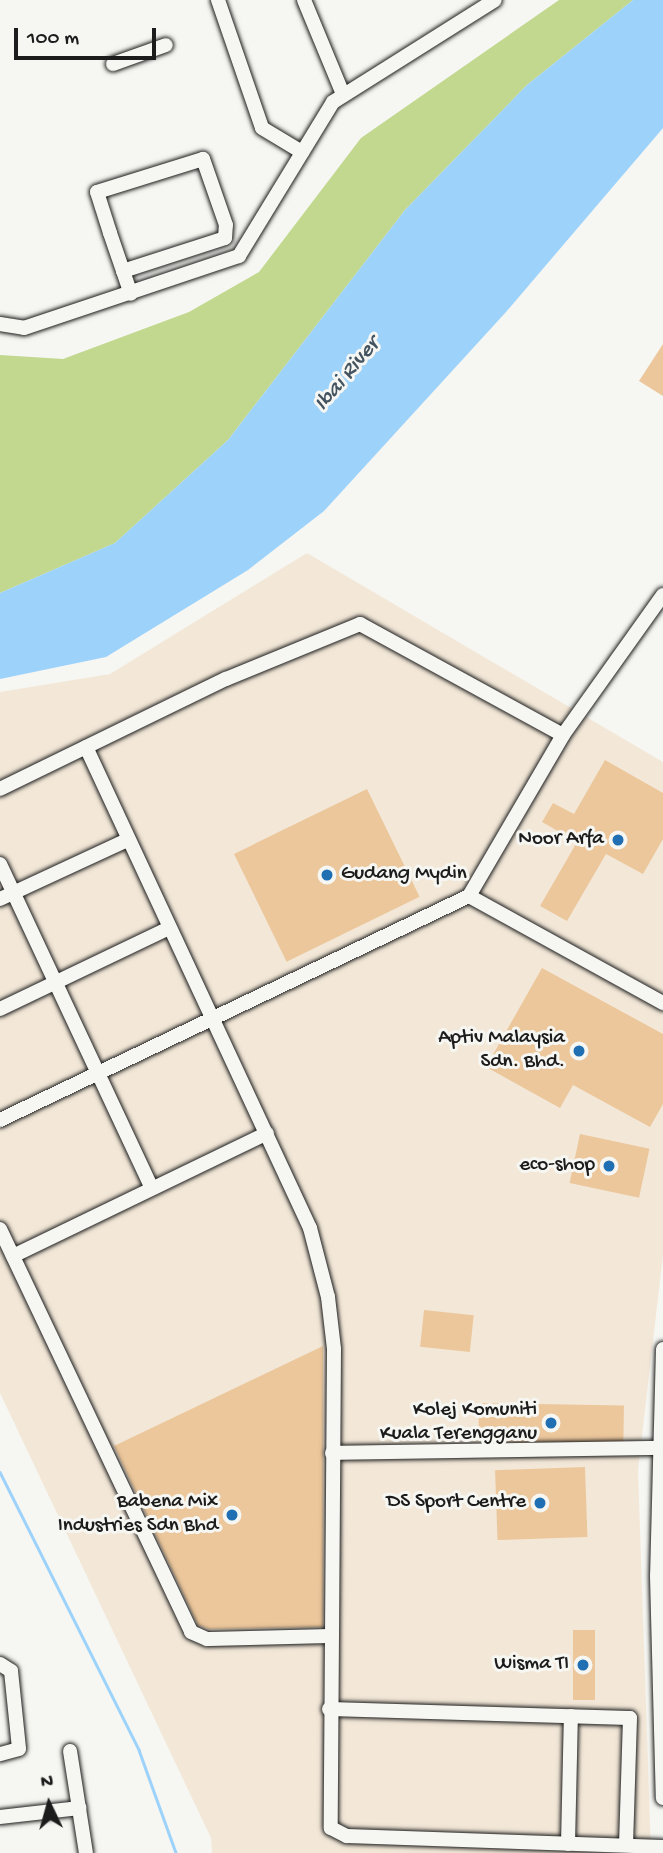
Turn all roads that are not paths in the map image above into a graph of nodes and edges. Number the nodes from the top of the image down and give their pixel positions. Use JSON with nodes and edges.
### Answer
{"nodes":[{"id":1,"x":218,"y":0,"type":"edge"},
{"id":2,"x":304,"y":0,"type":"edge"},
{"id":3,"x":495,"y":0,"type":"edge"},
{"id":4,"x":166,"y":45,"type":"dead end"},
{"id":5,"x":113,"y":64,"type":"dead end"},
{"id":6,"x":343,"y":94,"type":"junction"},
{"id":7,"x":302,"y":152,"type":"junction"},
{"id":8,"x":123,"y":271,"type":"junction"},
{"id":9,"x":131,"y":295,"type":"junction"},
{"id":10,"x":0,"y":324,"type":"edge"},
{"id":11,"x":663,"y":595,"type":"edge"},
{"id":12,"x":564,"y":735,"type":"junction"},
{"id":13,"x":86,"y":747,"type":"junction"},
{"id":14,"x":0,"y":789,"type":"edge"},
{"id":15,"x":127,"y":839,"type":"junction"},
{"id":16,"x":0,"y":864,"type":"edge"},
{"id":17,"x":7,"y":896,"type":"edge"},
{"id":18,"x":469,"y":896,"type":"junction"},
{"id":19,"x":169,"y":928,"type":"junction"},
{"id":20,"x":55,"y":982,"type":"junction"},
{"id":21,"x":663,"y":1003,"type":"edge"},
{"id":22,"x":0,"y":1009,"type":"edge"},
{"id":23,"x":213,"y":1019,"type":"junction"},
{"id":24,"x":98,"y":1073,"type":"junction"},
{"id":25,"x":0,"y":1119,"type":"edge"},
{"id":26,"x":267,"y":1133,"type":"junction"},
{"id":27,"x":152,"y":1188,"type":"junction"},
{"id":28,"x":0,"y":1229,"type":"edge"},
{"id":29,"x":13,"y":1256,"type":"junction"},
{"id":30,"x":663,"y":1349,"type":"edge"},
{"id":31,"x":662,"y":1367,"type":"edge"},
{"id":32,"x":658,"y":1448,"type":"junction"},
{"id":33,"x":332,"y":1453,"type":"junction"},
{"id":34,"x":660,"y":1576,"type":"edge"},
{"id":35,"x":332,"y":1636,"type":"junction"},
{"id":36,"x":0,"y":1664,"type":"edge"},
{"id":37,"x":329,"y":1709,"type":"junction"},
{"id":38,"x":572,"y":1716,"type":"junction"},
{"id":39,"x":70,"y":1751,"type":"dead end"},
{"id":40,"x":0,"y":1754,"type":"edge"},
{"id":41,"x":663,"y":1798,"type":"edge"},
{"id":42,"x":79,"y":1808,"type":"junction"},
{"id":43,"x":0,"y":1817,"type":"edge"},
{"id":44,"x":568,"y":1843,"type":"junction"},
{"id":45,"x":626,"y":1845,"type":"junction"},
{"id":46,"x":663,"y":1847,"type":"edge"},
{"id":47,"x":86,"y":1853,"type":"edge"}],
"edges":[{"from":1,"to":7,"type":"street"},
{"from":2,"to":6,"type":"street"},
{"from":3,"to":6,"type":"street"},
{"from":4,"to":5,"type":"street"},
{"from":6,"to":7,"type":"street"},
{"from":7,"to":9,"type":"street"},
{"from":8,"to":8,"type":"street"},
{"from":8,"to":9,"type":"street"},
{"from":9,"to":10,"type":"street"},
{"from":11,"to":12,"type":"street"},
{"from":12,"to":13,"type":"street"},
{"from":12,"to":18,"type":"street"},
{"from":13,"to":14,"type":"street"},
{"from":13,"to":15,"type":"street"},
{"from":15,"to":17,"type":"street"},
{"from":15,"to":19,"type":"street"},
{"from":16,"to":17,"type":"street"},
{"from":17,"to":20,"type":"street"},
{"from":18,"to":21,"type":"street"},
{"from":18,"to":23,"type":"street"},
{"from":19,"to":20,"type":"street"},
{"from":19,"to":23,"type":"street"},
{"from":20,"to":22,"type":"street"},
{"from":20,"to":24,"type":"street"},
{"from":23,"to":24,"type":"street"},
{"from":23,"to":26,"type":"street"},
{"from":24,"to":25,"type":"street"},
{"from":24,"to":27,"type":"street"},
{"from":26,"to":27,"type":"street"},
{"from":26,"to":33,"type":"street"},
{"from":27,"to":29,"type":"street"},
{"from":28,"to":29,"type":"street"},
{"from":29,"to":35,"type":"street"},
{"from":30,"to":31,"type":"street"},
{"from":31,"to":32,"type":"street"},
{"from":32,"to":33,"type":"street"},
{"from":32,"to":34,"type":"street"},
{"from":33,"to":35,"type":"street"},
{"from":34,"to":41,"type":"street"},
{"from":35,"to":37,"type":"street"},
{"from":36,"to":40,"type":"street"},
{"from":37,"to":38,"type":"street"},
{"from":37,"to":44,"type":"street"},
{"from":38,"to":44,"type":"street"},
{"from":38,"to":45,"type":"street"},
{"from":39,"to":42,"type":"street"},
{"from":42,"to":43,"type":"street"},
{"from":42,"to":47,"type":"street"},
{"from":44,"to":45,"type":"street"},
{"from":45,"to":46,"type":"street"}]}
